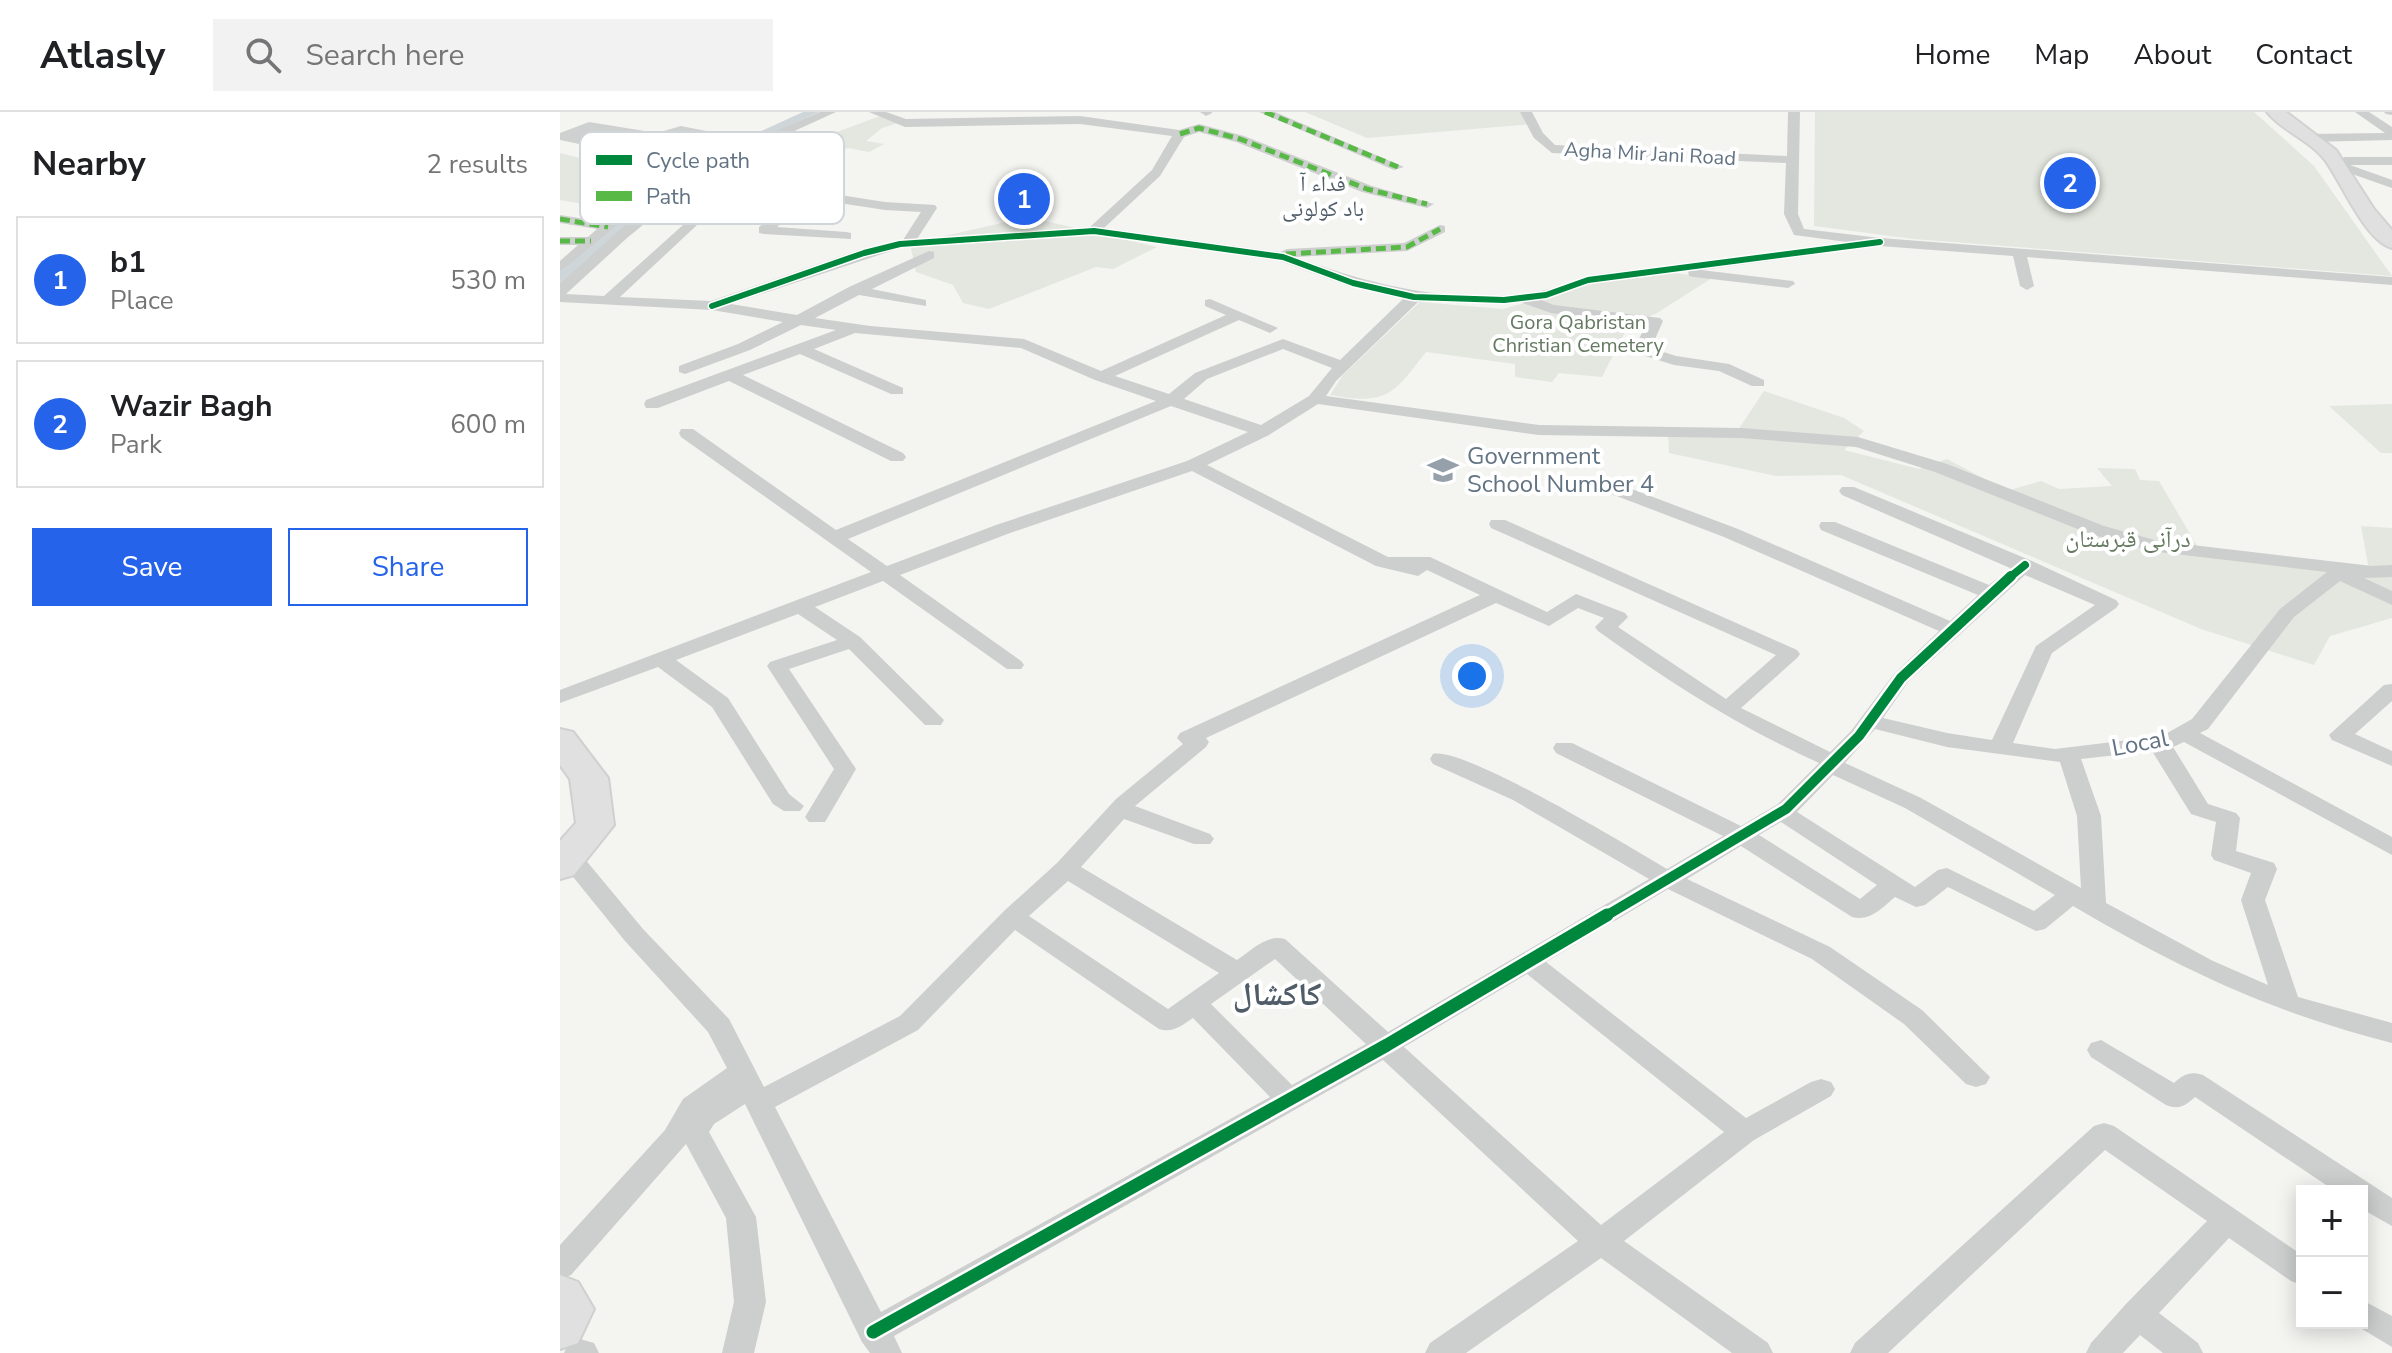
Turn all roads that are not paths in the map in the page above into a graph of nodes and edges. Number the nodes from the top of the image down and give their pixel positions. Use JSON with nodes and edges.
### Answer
{"nodes":[{"id":1,"x":803,"y":112,"type":"edge"},
{"id":2,"x":830,"y":112,"type":"edge"},
{"id":3,"x":875,"y":112,"type":"edge"},
{"id":4,"x":1265,"y":112,"type":"edge"},
{"id":5,"x":1526,"y":112,"type":"edge"},
{"id":6,"x":1794,"y":112,"type":"edge"},
{"id":7,"x":2275,"y":112,"type":"edge"},
{"id":8,"x":2361,"y":112,"type":"edge"},
{"id":9,"x":758,"y":132,"type":"edge"},
{"id":10,"x":784,"y":132,"type":"edge"},
{"id":11,"x":1180,"y":134,"type":"junction"},
{"id":12,"x":2392,"y":134,"type":"edge"},
{"id":13,"x":2309,"y":138,"type":"junction"},
{"id":14,"x":1793,"y":160,"type":"junction"},
{"id":15,"x":2392,"y":161,"type":"edge"},
{"id":16,"x":2338,"y":163,"type":"junction"},
{"id":17,"x":1398,"y":167,"type":"dead end"},
{"id":18,"x":2392,"y":184,"type":"edge"},
{"id":19,"x":844,"y":199,"type":"edge"},
{"id":20,"x":1427,"y":204,"type":"dead end"},
{"id":21,"x":560,"y":219,"type":"edge"},
{"id":22,"x":580,"y":222,"type":"edge"},
{"id":23,"x":590,"y":224,"type":"edge"},
{"id":24,"x":612,"y":224,"type":"edge"},
{"id":25,"x":636,"y":224,"type":"edge"},
{"id":26,"x":690,"y":224,"type":"edge"},
{"id":27,"x":772,"y":224,"type":"edge"},
{"id":28,"x":608,"y":227,"type":"junction"},
{"id":29,"x":1440,"y":229,"type":"dead end"},
{"id":30,"x":1094,"y":231,"type":"junction"},
{"id":31,"x":846,"y":236,"type":"dead end"},
{"id":32,"x":560,"y":241,"type":"edge"},
{"id":33,"x":591,"y":241,"type":"junction"},
{"id":34,"x":1880,"y":242,"type":"junction"},
{"id":35,"x":2392,"y":242,"type":"edge"},
{"id":36,"x":907,"y":244,"type":"junction"},
{"id":37,"x":2019,"y":252,"type":"junction"},
{"id":38,"x":929,"y":255,"type":"dead end"},
{"id":39,"x":1283,"y":257,"type":"junction"},
{"id":40,"x":1677,"y":267,"type":"junction"},
{"id":41,"x":560,"y":268,"type":"edge"},
{"id":42,"x":2392,"y":281,"type":"edge"},
{"id":43,"x":1788,"y":284,"type":"dead end"},
{"id":44,"x":2027,"y":286,"type":"dead end"},
{"id":45,"x":854,"y":290,"type":"junction"},
{"id":46,"x":560,"y":295,"type":"edge"},
{"id":47,"x":1414,"y":297,"type":"junction"},
{"id":48,"x":1521,"y":298,"type":"junction"},
{"id":49,"x":607,"y":301,"type":"junction"},
{"id":50,"x":921,"y":303,"type":"dead end"},
{"id":51,"x":1210,"y":303,"type":"dead end"},
{"id":52,"x":712,"y":306,"type":"junction"},
{"id":53,"x":1238,"y":315,"type":"junction"},
{"id":54,"x":795,"y":320,"type":"junction"},
{"id":55,"x":1270,"y":328,"type":"dead end"},
{"id":56,"x":855,"y":329,"type":"junction"},
{"id":57,"x":801,"y":349,"type":"junction"},
{"id":58,"x":1342,"y":366,"type":"junction"},
{"id":59,"x":685,"y":369,"type":"dead end"},
{"id":60,"x":730,"y":375,"type":"junction"},
{"id":61,"x":1101,"y":377,"type":"junction"},
{"id":62,"x":1758,"y":383,"type":"dead end"},
{"id":63,"x":897,"y":391,"type":"dead end"},
{"id":64,"x":1174,"y":399,"type":"junction"},
{"id":65,"x":1315,"y":399,"type":"junction"},
{"id":66,"x":652,"y":404,"type":"dead end"},
{"id":67,"x":1263,"y":431,"type":"junction"},
{"id":68,"x":687,"y":433,"type":"dead end"},
{"id":69,"x":897,"y":457,"type":"dead end"},
{"id":70,"x":1193,"y":465,"type":"junction"},
{"id":71,"x":1607,"y":486,"type":"dead end"},
{"id":72,"x":1848,"y":491,"type":"dead end"},
{"id":73,"x":1498,"y":524,"type":"dead end"},
{"id":74,"x":1828,"y":526,"type":"dead end"},
{"id":75,"x":833,"y":538,"type":"junction"},
{"id":76,"x":2025,"y":565,"type":"junction"},
{"id":77,"x":2369,"y":571,"type":"junction"},
{"id":78,"x":2392,"y":571,"type":"edge"},
{"id":79,"x":2338,"y":573,"type":"junction"},
{"id":80,"x":884,"y":574,"type":"junction"},
{"id":81,"x":1991,"y":593,"type":"junction"},
{"id":82,"x":1488,"y":599,"type":"junction"},
{"id":83,"x":2392,"y":599,"type":"edge"},
{"id":84,"x":800,"y":606,"type":"junction"},
{"id":85,"x":1951,"y":629,"type":"junction"},
{"id":86,"x":853,"y":641,"type":"junction"},
{"id":87,"x":661,"y":659,"type":"junction"},
{"id":88,"x":1014,"y":665,"type":"dead end"},
{"id":89,"x":2392,"y":690,"type":"edge"},
{"id":90,"x":560,"y":697,"type":"edge"},
{"id":91,"x":1727,"y":709,"type":"junction"},
{"id":92,"x":933,"y":720,"type":"dead end"},
{"id":93,"x":1870,"y":721,"type":"junction"},
{"id":94,"x":2184,"y":733,"type":"junction"},
{"id":95,"x":560,"y":740,"type":"edge"},
{"id":96,"x":2159,"y":743,"type":"junction"},
{"id":97,"x":2000,"y":747,"type":"junction"},
{"id":98,"x":1564,"y":748,"type":"dead end"},
{"id":99,"x":2068,"y":754,"type":"junction"},
{"id":100,"x":1441,"y":759,"type":"dead end"},
{"id":101,"x":2392,"y":759,"type":"edge"},
{"id":102,"x":1832,"y":763,"type":"junction"},
{"id":103,"x":792,"y":806,"type":"dead end"},
{"id":104,"x":1120,"y":809,"type":"junction"},
{"id":105,"x":1781,"y":812,"type":"junction"},
{"id":106,"x":817,"y":817,"type":"dead end"},
{"id":107,"x":1741,"y":835,"type":"junction"},
{"id":108,"x":1202,"y":839,"type":"dead end"},
{"id":109,"x":2392,"y":847,"type":"edge"},
{"id":110,"x":565,"y":862,"type":"edge"},
{"id":111,"x":1066,"y":869,"type":"junction"},
{"id":112,"x":1667,"y":879,"type":"junction"},
{"id":113,"x":1894,"y":885,"type":"junction"},
{"id":114,"x":2072,"y":894,"type":"junction"},
{"id":115,"x":2094,"y":908,"type":"junction"},
{"id":116,"x":1013,"y":917,"type":"junction"},
{"id":117,"x":1526,"y":960,"type":"junction"},
{"id":118,"x":1237,"y":972,"type":"junction"},
{"id":119,"x":1193,"y":1002,"type":"junction"},
{"id":120,"x":2287,"y":1002,"type":"junction"},
{"id":121,"x":2392,"y":1033,"type":"edge"},
{"id":122,"x":1387,"y":1045,"type":"junction"},
{"id":123,"x":2101,"y":1050,"type":"dead end"},
{"id":124,"x":1976,"y":1077,"type":"dead end"},
{"id":125,"x":750,"y":1087,"type":"junction"},
{"id":126,"x":1821,"y":1089,"type":"dead end"},
{"id":127,"x":1288,"y":1098,"type":"junction"},
{"id":128,"x":1744,"y":1132,"type":"junction"},
{"id":129,"x":2349,"y":1185,"type":"edge"},
{"id":130,"x":2368,"y":1198,"type":"edge"},
{"id":131,"x":2392,"y":1214,"type":"edge"},
{"id":132,"x":2226,"y":1221,"type":"junction"},
{"id":133,"x":1603,"y":1240,"type":"junction"},
{"id":134,"x":560,"y":1266,"type":"edge"},
{"id":135,"x":2296,"y":1268,"type":"edge"},
{"id":136,"x":560,"y":1297,"type":"edge"},
{"id":137,"x":2137,"y":1314,"type":"junction"},
{"id":138,"x":2368,"y":1317,"type":"edge"},
{"id":139,"x":560,"y":1327,"type":"edge"},
{"id":140,"x":2392,"y":1333,"type":"edge"},
{"id":141,"x":879,"y":1342,"type":"edge"},
{"id":142,"x":738,"y":1353,"type":"edge"},
{"id":143,"x":1441,"y":1353,"type":"edge"},
{"id":144,"x":1757,"y":1353,"type":"edge"},
{"id":145,"x":1866,"y":1353,"type":"edge"},
{"id":146,"x":2102,"y":1353,"type":"edge"},
{"id":147,"x":2187,"y":1353,"type":"edge"}],
"edges":[{"from":1,"to":9,"type":"street"},
{"from":2,"to":10,"type":"street"},
{"from":3,"to":11,"type":"street"},
{"from":4,"to":17,"type":"street"},
{"from":5,"to":14,"type":"street","name":"Agha Mir Jani Road"},
{"from":6,"to":14,"type":"street"},
{"from":7,"to":13,"type":"street"},
{"from":8,"to":12,"type":"street"},
{"from":11,"to":20,"type":"street"},
{"from":11,"to":30,"type":"street"},
{"from":12,"to":13,"type":"street"},
{"from":13,"to":16,"type":"street"},
{"from":14,"to":34,"type":"street"},
{"from":15,"to":16,"type":"street"},
{"from":16,"to":18,"type":"street"},
{"from":16,"to":35,"type":"street"},
{"from":19,"to":36,"type":"street"},
{"from":21,"to":22,"type":"street"},
{"from":23,"to":28,"type":"street"},
{"from":24,"to":28,"type":"street"},
{"from":25,"to":46,"type":"street"},
{"from":26,"to":49,"type":"street"},
{"from":27,"to":31,"type":"street"},
{"from":28,"to":33,"type":"street"},
{"from":29,"to":39,"type":"street"},
{"from":30,"to":36,"type":"street"},
{"from":30,"to":39,"type":"street"},
{"from":32,"to":33,"type":"street"},
{"from":33,"to":41,"type":"street"},
{"from":34,"to":37,"type":"street"},
{"from":34,"to":40,"type":"street"},
{"from":36,"to":52,"type":"street"},
{"from":37,"to":42,"type":"street"},
{"from":37,"to":44,"type":"street"},
{"from":38,"to":45,"type":"street"},
{"from":39,"to":47,"type":"street"},
{"from":40,"to":43,"type":"street"},
{"from":40,"to":48,"type":"street"},
{"from":45,"to":50,"type":"street"},
{"from":45,"to":54,"type":"street"},
{"from":46,"to":49,"type":"street"},
{"from":47,"to":48,"type":"street"},
{"from":47,"to":58,"type":"street"},
{"from":48,"to":62,"type":"street"},
{"from":49,"to":52,"type":"street"},
{"from":51,"to":53,"type":"street"},
{"from":52,"to":54,"type":"street"},
{"from":53,"to":55,"type":"street"},
{"from":53,"to":61,"type":"street"},
{"from":54,"to":56,"type":"street"},
{"from":54,"to":59,"type":"street"},
{"from":56,"to":57,"type":"street"},
{"from":56,"to":61,"type":"street"},
{"from":57,"to":60,"type":"street"},
{"from":57,"to":63,"type":"street"},
{"from":58,"to":64,"type":"street"},
{"from":58,"to":65,"type":"street"},
{"from":60,"to":66,"type":"street"},
{"from":60,"to":69,"type":"street"},
{"from":61,"to":64,"type":"street"},
{"from":64,"to":67,"type":"street"},
{"from":64,"to":75,"type":"street"},
{"from":65,"to":67,"type":"street"},
{"from":65,"to":77,"type":"street"},
{"from":67,"to":70,"type":"street"},
{"from":68,"to":75,"type":"street"},
{"from":70,"to":80,"type":"street"},
{"from":70,"to":82,"type":"street"},
{"from":71,"to":85,"type":"street"},
{"from":72,"to":76,"type":"street"},
{"from":73,"to":91,"type":"street"},
{"from":74,"to":81,"type":"street"},
{"from":75,"to":80,"type":"street"},
{"from":76,"to":81,"type":"street"},
{"from":76,"to":97,"type":"street"},
{"from":77,"to":78,"type":"street"},
{"from":77,"to":79,"type":"street"},
{"from":79,"to":83,"type":"street"},
{"from":79,"to":94,"type":"street","name":"Local"},
{"from":80,"to":84,"type":"street"},
{"from":80,"to":88,"type":"street"},
{"from":81,"to":85,"type":"street"},
{"from":82,"to":91,"type":"street"},
{"from":82,"to":104,"type":"street"},
{"from":84,"to":86,"type":"street"},
{"from":84,"to":87,"type":"street"},
{"from":85,"to":93,"type":"street"},
{"from":86,"to":92,"type":"street"},
{"from":86,"to":106,"type":"street"},
{"from":87,"to":90,"type":"street"},
{"from":87,"to":103,"type":"street"},
{"from":89,"to":101,"type":"street"},
{"from":91,"to":102,"type":"street"},
{"from":93,"to":97,"type":"street","name":"Local"},
{"from":93,"to":102,"type":"street"},
{"from":94,"to":96,"type":"street","name":"Local"},
{"from":94,"to":109,"type":"street"},
{"from":95,"to":110,"type":"main road"},
{"from":96,"to":99,"type":"street","name":"Local"},
{"from":96,"to":120,"type":"street"},
{"from":97,"to":99,"type":"street","name":"Local"},
{"from":98,"to":107,"type":"street"},
{"from":99,"to":115,"type":"street"},
{"from":100,"to":112,"type":"street"},
{"from":102,"to":105,"type":"street"},
{"from":102,"to":114,"type":"street"},
{"from":104,"to":108,"type":"street"},
{"from":104,"to":111,"type":"street"},
{"from":105,"to":107,"type":"street"},
{"from":105,"to":113,"type":"street"},
{"from":107,"to":112,"type":"street"},
{"from":107,"to":113,"type":"street"},
{"from":110,"to":125,"type":"street"},
{"from":111,"to":116,"type":"street"},
{"from":111,"to":118,"type":"street"},
{"from":112,"to":117,"type":"street"},
{"from":112,"to":124,"type":"street"},
{"from":113,"to":114,"type":"street"},
{"from":114,"to":115,"type":"street"},
{"from":115,"to":120,"type":"street"},
{"from":116,"to":119,"type":"street"},
{"from":116,"to":125,"type":"street"},
{"from":117,"to":122,"type":"street"},
{"from":117,"to":128,"type":"street"},
{"from":118,"to":119,"type":"street"},
{"from":118,"to":122,"type":"street"},
{"from":119,"to":127,"type":"street"},
{"from":120,"to":121,"type":"street"},
{"from":122,"to":127,"type":"street"},
{"from":122,"to":133,"type":"street"},
{"from":123,"to":129,"type":"street"},
{"from":125,"to":134,"type":"street"},
{"from":125,"to":141,"type":"street"},
{"from":125,"to":142,"type":"street"},
{"from":126,"to":128,"type":"street"},
{"from":127,"to":141,"type":"street"},
{"from":128,"to":133,"type":"street"},
{"from":130,"to":131,"type":"street"},
{"from":132,"to":135,"type":"street"},
{"from":132,"to":137,"type":"street"},
{"from":132,"to":145,"type":"street"},
{"from":133,"to":143,"type":"street"},
{"from":133,"to":144,"type":"street"},
{"from":136,"to":139,"type":"main road"},
{"from":137,"to":146,"type":"street"},
{"from":137,"to":147,"type":"street"},
{"from":138,"to":140,"type":"street"}]}
